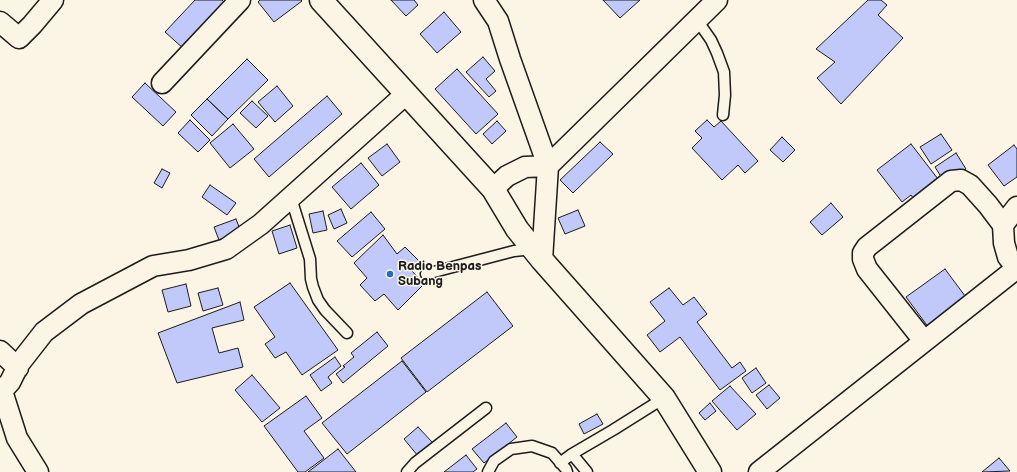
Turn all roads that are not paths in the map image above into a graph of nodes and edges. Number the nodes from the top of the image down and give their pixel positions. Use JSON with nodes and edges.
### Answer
{"nodes":[{"id":1,"x":53,"y":0,"type":"edge"},
{"id":2,"x":240,"y":0,"type":"edge"},
{"id":3,"x":322,"y":0,"type":"edge"},
{"id":4,"x":484,"y":0,"type":"edge"},
{"id":5,"x":717,"y":0,"type":"edge"},
{"id":6,"x":697,"y":20,"type":"junction"},
{"id":7,"x":0,"y":22,"type":"edge"},
{"id":8,"x":162,"y":83,"type":"dead end"},
{"id":9,"x":406,"y":94,"type":"junction"},
{"id":10,"x":723,"y":115,"type":"dead end"},
{"id":11,"x":548,"y":166,"type":"junction"},
{"id":12,"x":493,"y":189,"type":"junction"},
{"id":13,"x":291,"y":198,"type":"junction"},
{"id":14,"x":1017,"y":207,"type":"edge"},
{"id":15,"x":1003,"y":225,"type":"junction"},
{"id":16,"x":538,"y":254,"type":"junction"},
{"id":17,"x":1017,"y":268,"type":"edge"},
{"id":18,"x":426,"y":274,"type":"dead end"},
{"id":19,"x":347,"y":333,"type":"dead end"},
{"id":20,"x":924,"y":341,"type":"junction"},
{"id":21,"x":0,"y":351,"type":"edge"},
{"id":22,"x":18,"y":368,"type":"junction"},
{"id":23,"x":1,"y":392,"type":"edge"},
{"id":24,"x":664,"y":398,"type":"junction"},
{"id":25,"x":486,"y":408,"type":"dead end"},
{"id":26,"x":572,"y":454,"type":"junction"},
{"id":27,"x":560,"y":463,"type":"junction"},
{"id":28,"x":38,"y":472,"type":"edge"},
{"id":29,"x":407,"y":472,"type":"edge"},
{"id":30,"x":488,"y":472,"type":"edge"},
{"id":31,"x":567,"y":472,"type":"edge"},
{"id":32,"x":587,"y":472,"type":"edge"},
{"id":33,"x":710,"y":472,"type":"edge"},
{"id":34,"x":758,"y":472,"type":"edge"}],
"edges":[{"from":1,"to":7,"type":"street"},
{"from":2,"to":8,"type":"street"},
{"from":3,"to":9,"type":"main road"},
{"from":4,"to":11,"type":"street"},
{"from":5,"to":6,"type":"street"},
{"from":6,"to":10,"type":"lane"},
{"from":6,"to":11,"type":"street"},
{"from":9,"to":12,"type":"main road"},
{"from":9,"to":13,"type":"street"},
{"from":11,"to":12,"type":"street"},
{"from":11,"to":16,"type":"street"},
{"from":12,"to":16,"type":"main road"},
{"from":13,"to":19,"type":"lane"},
{"from":13,"to":22,"type":"street"},
{"from":14,"to":15,"type":"street"},
{"from":15,"to":17,"type":"street"},
{"from":15,"to":20,"type":"street"},
{"from":16,"to":18,"type":"lane"},
{"from":16,"to":24,"type":"main road"},
{"from":17,"to":20,"type":"street"},
{"from":20,"to":34,"type":"street"},
{"from":21,"to":22,"type":"street"},
{"from":22,"to":23,"type":"street"},
{"from":23,"to":28,"type":"street"},
{"from":24,"to":26,"type":"lane"},
{"from":24,"to":33,"type":"main road"},
{"from":25,"to":29,"type":"lane"},
{"from":26,"to":27,"type":"lane"},
{"from":26,"to":32,"type":"lane"},
{"from":27,"to":30,"type":"lane"},
{"from":27,"to":31,"type":"lane"}]}
